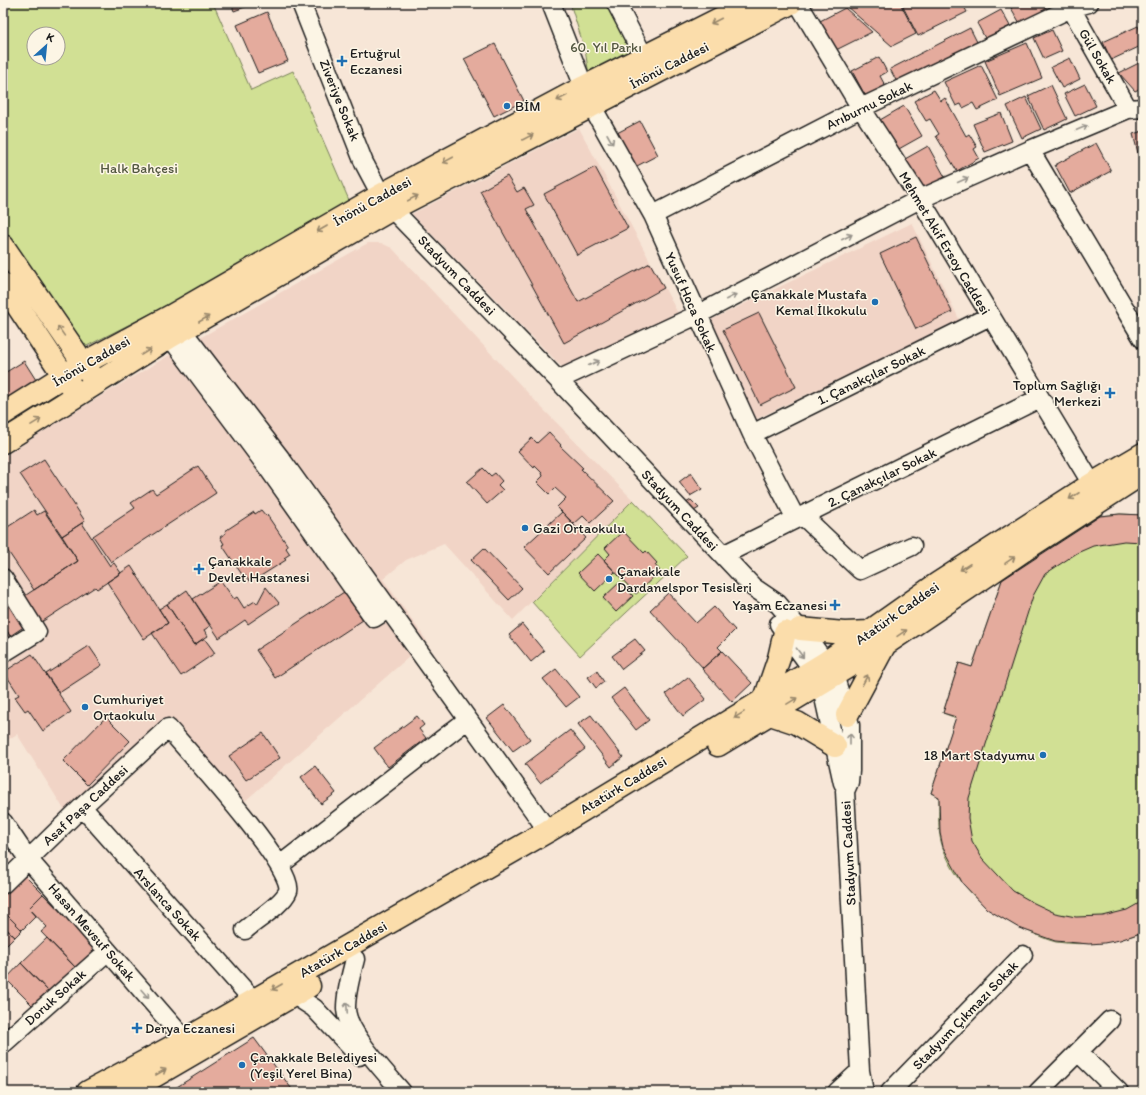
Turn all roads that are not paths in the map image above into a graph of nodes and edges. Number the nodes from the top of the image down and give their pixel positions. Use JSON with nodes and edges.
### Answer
{"nodes":[{"id":1,"x":301,"y":3,"type":"edge"},
{"id":2,"x":551,"y":3,"type":"edge"},
{"id":3,"x":616,"y":3,"type":"edge"},
{"id":4,"x":750,"y":3,"type":"edge"},
{"id":5,"x":791,"y":3,"type":"edge"},
{"id":6,"x":798,"y":3,"type":"edge"},
{"id":7,"x":1089,"y":3,"type":"edge"},
{"id":8,"x":1070,"y":6,"type":"edge"},
{"id":9,"x":644,"y":58,"type":"junction"},
{"id":10,"x":587,"y":96,"type":"junction"},
{"id":11,"x":861,"y":108,"type":"junction"},
{"id":12,"x":1135,"y":108,"type":"edge"},
{"id":13,"x":1030,"y":150,"type":"junction"},
{"id":14,"x":920,"y":199,"type":"junction"},
{"id":15,"x":387,"y":202,"type":"junction"},
{"id":16,"x":652,"y":215,"type":"junction"},
{"id":17,"x":3,"y":246,"type":"edge"},
{"id":18,"x":3,"y":284,"type":"edge"},
{"id":19,"x":696,"y":315,"type":"junction"},
{"id":20,"x":990,"y":316,"type":"junction"},
{"id":21,"x":171,"y":327,"type":"junction"},
{"id":22,"x":1143,"y":339,"type":"edge"},
{"id":23,"x":84,"y":363,"type":"junction"},
{"id":24,"x":64,"y":375,"type":"junction"},
{"id":25,"x":558,"y":380,"type":"junction"},
{"id":26,"x":96,"y":383,"type":"junction"},
{"id":27,"x":77,"y":396,"type":"junction"},
{"id":28,"x":1040,"y":398,"type":"junction"},
{"id":29,"x":3,"y":414,"type":"edge"},
{"id":30,"x":752,"y":434,"type":"junction"},
{"id":31,"x":3,"y":442,"type":"edge"},
{"id":32,"x":1143,"y":454,"type":"edge"},
{"id":33,"x":1143,"y":474,"type":"edge"},
{"id":34,"x":1092,"y":484,"type":"junction"},
{"id":35,"x":1121,"y":487,"type":"junction"},
{"id":36,"x":1143,"y":488,"type":"edge"},
{"id":37,"x":800,"y":517,"type":"junction"},
{"id":38,"x":912,"y":546,"type":"dead end"},
{"id":39,"x":723,"y":555,"type":"junction"},
{"id":40,"x":3,"y":579,"type":"edge"},
{"id":41,"x":792,"y":631,"type":"junction"},
{"id":42,"x":877,"y":639,"type":"junction"},
{"id":43,"x":3,"y":653,"type":"edge"},
{"id":44,"x":823,"y":673,"type":"junction"},
{"id":45,"x":767,"y":707,"type":"junction"},
{"id":46,"x":847,"y":715,"type":"junction"},
{"id":47,"x":467,"y":720,"type":"junction"},
{"id":48,"x":834,"y":746,"type":"junction"},
{"id":49,"x":845,"y":791,"type":"junction"},
{"id":50,"x":82,"y":807,"type":"junction"},
{"id":51,"x":3,"y":822,"type":"edge"},
{"id":52,"x":541,"y":822,"type":"junction"},
{"id":53,"x":28,"y":859,"type":"junction"},
{"id":54,"x":280,"y":865,"type":"junction"},
{"id":55,"x":3,"y":884,"type":"edge"},
{"id":56,"x":244,"y":930,"type":"dead end"},
{"id":57,"x":108,"y":951,"type":"junction"},
{"id":58,"x":1023,"y":955,"type":"dead end"},
{"id":59,"x":355,"y":959,"type":"junction"},
{"id":60,"x":294,"y":995,"type":"junction"},
{"id":61,"x":254,"y":1000,"type":"junction"},
{"id":62,"x":1110,"y":1020,"type":"dead end"},
{"id":63,"x":347,"y":1032,"type":"junction"},
{"id":64,"x":185,"y":1040,"type":"junction"},
{"id":65,"x":3,"y":1044,"type":"edge"},
{"id":66,"x":1078,"y":1052,"type":"junction"},
{"id":67,"x":860,"y":1071,"type":"junction"},
{"id":68,"x":88,"y":1092,"type":"edge"},
{"id":69,"x":127,"y":1092,"type":"edge"},
{"id":70,"x":390,"y":1092,"type":"edge"},
{"id":71,"x":402,"y":1092,"type":"edge"},
{"id":72,"x":837,"y":1092,"type":"edge"},
{"id":73,"x":864,"y":1092,"type":"edge"},
{"id":74,"x":890,"y":1092,"type":"edge"},
{"id":75,"x":1038,"y":1092,"type":"edge"},
{"id":76,"x":1119,"y":1092,"type":"edge"}],
"edges":[{"from":1,"to":15,"type":"street","name":"Ziveriye Sokak"},
{"from":2,"to":10,"type":"street","name":"Yusuf Hoca Sokak"},
{"from":3,"to":9,"type":"street"},
{"from":4,"to":9,"type":"main road","name":"İnönü Caddesi","one_way":true},
{"from":5,"to":10,"type":"main road","name":"İnönü Caddesi"},
{"from":6,"to":11,"type":"street","name":"Mehmet Akif Ersoy Caddesi"},
{"from":7,"to":8,"type":"street","name":"Arıburnu Sokak"},
{"from":8,"to":11,"type":"street","name":"Arıburnu Sokak"},
{"from":8,"to":12,"type":"street","name":"Gül Sokak"},
{"from":9,"to":10,"type":"main road","name":"İnönü Caddesi"},
{"from":10,"to":15,"type":"main road","name":"İnönü Caddesi"},
{"from":10,"to":16,"type":"street","name":"Yusuf Hoca Sokak","one_way":true},
{"from":11,"to":14,"type":"street","name":"Mehmet Akif Ersoy Caddesi"},
{"from":11,"to":16,"type":"street","name":"Arıburnu Sokak"},
{"from":13,"to":12,"type":"street","one_way":true},
{"from":14,"to":13,"type":"street","one_way":true},
{"from":13,"to":22,"type":"street"},
{"from":19,"to":14,"type":"street","one_way":true},
{"from":14,"to":20,"type":"street","name":"Mehmet Akif Ersoy Caddesi"},
{"from":15,"to":21,"type":"main road","name":"İnönü Caddesi"},
{"from":15,"to":25,"type":"street","name":"Stadyum Caddesi"},
{"from":16,"to":19,"type":"street","name":"Yusuf Hoca Sokak"},
{"from":23,"to":17,"type":"main road","one_way":true},
{"from":18,"to":24,"type":"main road"},
{"from":25,"to":19,"type":"street","one_way":true},
{"from":19,"to":30,"type":"street","name":"Yusuf Hoca Sokak"},
{"from":20,"to":28,"type":"street","name":"Mehmet Akif Ersoy Caddesi"},
{"from":20,"to":30,"type":"street","name":"1. Çanakçılar Sokak"},
{"from":21,"to":23,"type":"main road","name":"İnönü Caddesi"},
{"from":26,"to":21,"type":"main road","one_way":true},
{"from":21,"to":47,"type":"street"},
{"from":23,"to":24,"type":"main road","name":"İnönü Caddesi"},
{"from":23,"to":26,"type":"main road"},
{"from":24,"to":27,"type":"main road"},
{"from":24,"to":29,"type":"main road","name":"İnönü Caddesi"},
{"from":25,"to":39,"type":"street","name":"Stadyum Caddesi"},
{"from":26,"to":27,"type":"main road"},
{"from":31,"to":27,"type":"main road","one_way":true},
{"from":28,"to":34,"type":"street","name":"Mehmet Akif Ersoy Caddesi"},
{"from":28,"to":37,"type":"street","name":"2. Çanakçılar Sokak"},
{"from":30,"to":37,"type":"street","name":"Yusuf Hoca Sokak"},
{"from":32,"to":34,"type":"main road","name":"Atatürk Caddesi"},
{"from":33,"to":35,"type":"main road","name":"Atatürk Caddesi"},
{"from":34,"to":42,"type":"main road","name":"Atatürk Caddesi","one_way":true},
{"from":35,"to":36,"type":"street"},
{"from":42,"to":35,"type":"main road","name":"Atatürk Caddesi","one_way":true},
{"from":37,"to":38,"type":"street","name":"Yusuf Hoca Sokak"},
{"from":37,"to":39,"type":"street","name":"2. Çanakçılar Sokak"},
{"from":39,"to":41,"type":"street","name":"Stadyum Caddesi"},
{"from":40,"to":43,"type":"street"},
{"from":41,"to":42,"type":"main road"},
{"from":41,"to":44,"type":"street","name":"Stadyum Caddesi"},
{"from":41,"to":45,"type":"main road"},
{"from":42,"to":44,"type":"main road","name":"Atatürk Caddesi"},
{"from":46,"to":42,"type":"main road","one_way":true},
{"from":44,"to":45,"type":"main road","name":"Atatürk Caddesi"},
{"from":44,"to":46,"type":"street","name":"Stadyum Caddesi"},
{"from":44,"to":48,"type":"street"},
{"from":45,"to":48,"type":"main road"},
{"from":45,"to":52,"type":"main road","name":"Atatürk Caddesi","one_way":true},
{"from":45,"to":59,"type":"main road","name":"Atatürk Caddesi"},
{"from":49,"to":46,"type":"street","name":"Stadyum Caddesi","one_way":true},
{"from":47,"to":52,"type":"street"},
{"from":47,"to":54,"type":"street"},
{"from":48,"to":49,"type":"street"},
{"from":49,"to":67,"type":"street","name":"Stadyum Caddesi"},
{"from":50,"to":53,"type":"street","name":"Asaf Paşa Caddesi"},
{"from":50,"to":54,"type":"street","name":"Asaf Paşa Caddesi"},
{"from":50,"to":61,"type":"street","name":"Arslanca Sokak"},
{"from":51,"to":53,"type":"street","name":"Hasan Mevsuf Sokak"},
{"from":52,"to":61,"type":"main road","name":"Atatürk Caddesi","one_way":true},
{"from":53,"to":55,"type":"street","name":"Asaf Paşa Caddesi"},
{"from":53,"to":57,"type":"street","name":"Hasan Mevsuf Sokak"},
{"from":54,"to":56,"type":"street"},
{"from":57,"to":64,"type":"street","name":"Hasan Mevsuf Sokak","one_way":true},
{"from":57,"to":65,"type":"street","name":"Doruk Sokak"},
{"from":58,"to":74,"type":"street","name":"Stadyum Çıkmazı Sokak"},
{"from":59,"to":60,"type":"main road","name":"Atatürk Caddesi"},
{"from":63,"to":59,"type":"street","one_way":true},
{"from":60,"to":63,"type":"street"},
{"from":69,"to":60,"type":"main road","name":"Atatürk Caddesi","one_way":true},
{"from":61,"to":64,"type":"main road","name":"Atatürk Caddesi"},
{"from":62,"to":66,"type":"street"},
{"from":63,"to":70,"type":"street"},
{"from":63,"to":71,"type":"street"},
{"from":64,"to":68,"type":"main road","name":"Atatürk Caddesi"},
{"from":66,"to":75,"type":"street"},
{"from":66,"to":76,"type":"street"},
{"from":67,"to":72,"type":"street"},
{"from":67,"to":73,"type":"street","name":"Stadyum Caddesi"}]}
